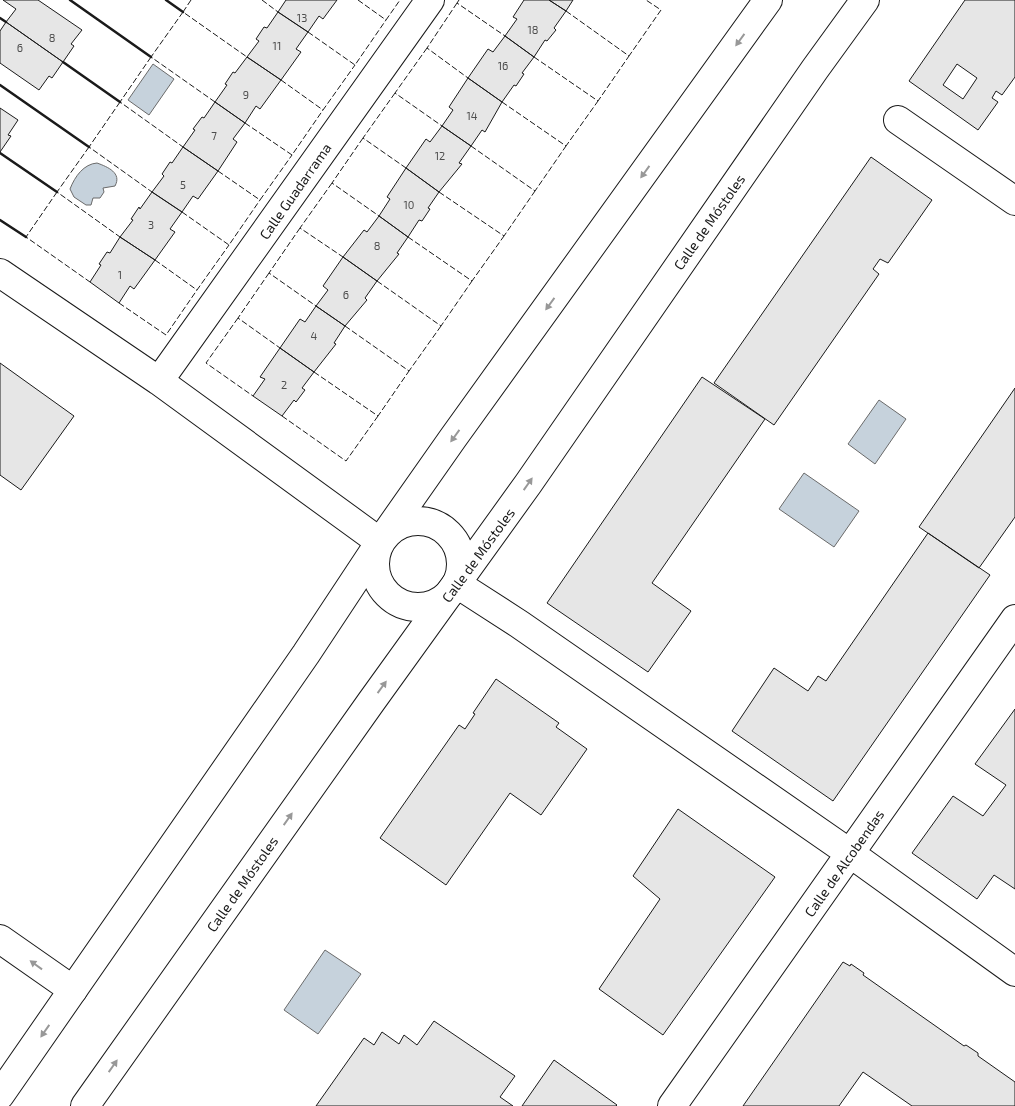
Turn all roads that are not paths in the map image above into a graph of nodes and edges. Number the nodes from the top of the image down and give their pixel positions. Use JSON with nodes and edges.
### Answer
{"nodes":[{"id":1,"x":430,"y":0,"type":"edge"},
{"id":2,"x":768,"y":0,"type":"edge"},
{"id":3,"x":865,"y":0,"type":"edge"},
{"id":4,"x":898,"y":120,"type":"dead end"},
{"id":5,"x":1015,"y":201,"type":"edge"},
{"id":6,"x":0,"y":273,"type":"edge"},
{"id":7,"x":159,"y":381,"type":"junction"},
{"id":8,"x":380,"y":542,"type":"junction"},
{"id":9,"x":457,"y":584,"type":"junction"},
{"id":10,"x":1015,"y":619,"type":"edge"},
{"id":11,"x":851,"y":854,"type":"junction"},
{"id":12,"x":0,"y":939,"type":"edge"},
{"id":13,"x":1015,"y":972,"type":"edge"},
{"id":14,"x":73,"y":990,"type":"junction"},
{"id":15,"x":0,"y":1095,"type":"edge"},
{"id":16,"x":85,"y":1106,"type":"edge"},
{"id":17,"x":672,"y":1106,"type":"edge"}],
"edges":[{"from":1,"to":7,"type":"street","name":"Calle Guadarrama"},
{"from":2,"to":8,"type":"street","one_way":true},
{"from":9,"to":3,"type":"street","name":"Calle de Móstoles","one_way":true},
{"from":4,"to":5,"type":"street"},
{"from":6,"to":7,"type":"street"},
{"from":7,"to":8,"type":"street"},
{"from":8,"to":9,"type":"street"},
{"from":8,"to":9,"type":"street"},
{"from":8,"to":14,"type":"street"},
{"from":9,"to":11,"type":"street"},
{"from":16,"to":9,"type":"street","name":"Calle de Móstoles","one_way":true},
{"from":10,"to":11,"type":"street","name":"Calle de Alcobendas"},
{"from":11,"to":13,"type":"street"},
{"from":11,"to":17,"type":"street","name":"Calle de Alcobendas"},
{"from":14,"to":12,"type":"street","one_way":true},
{"from":14,"to":15,"type":"street","one_way":true}]}
